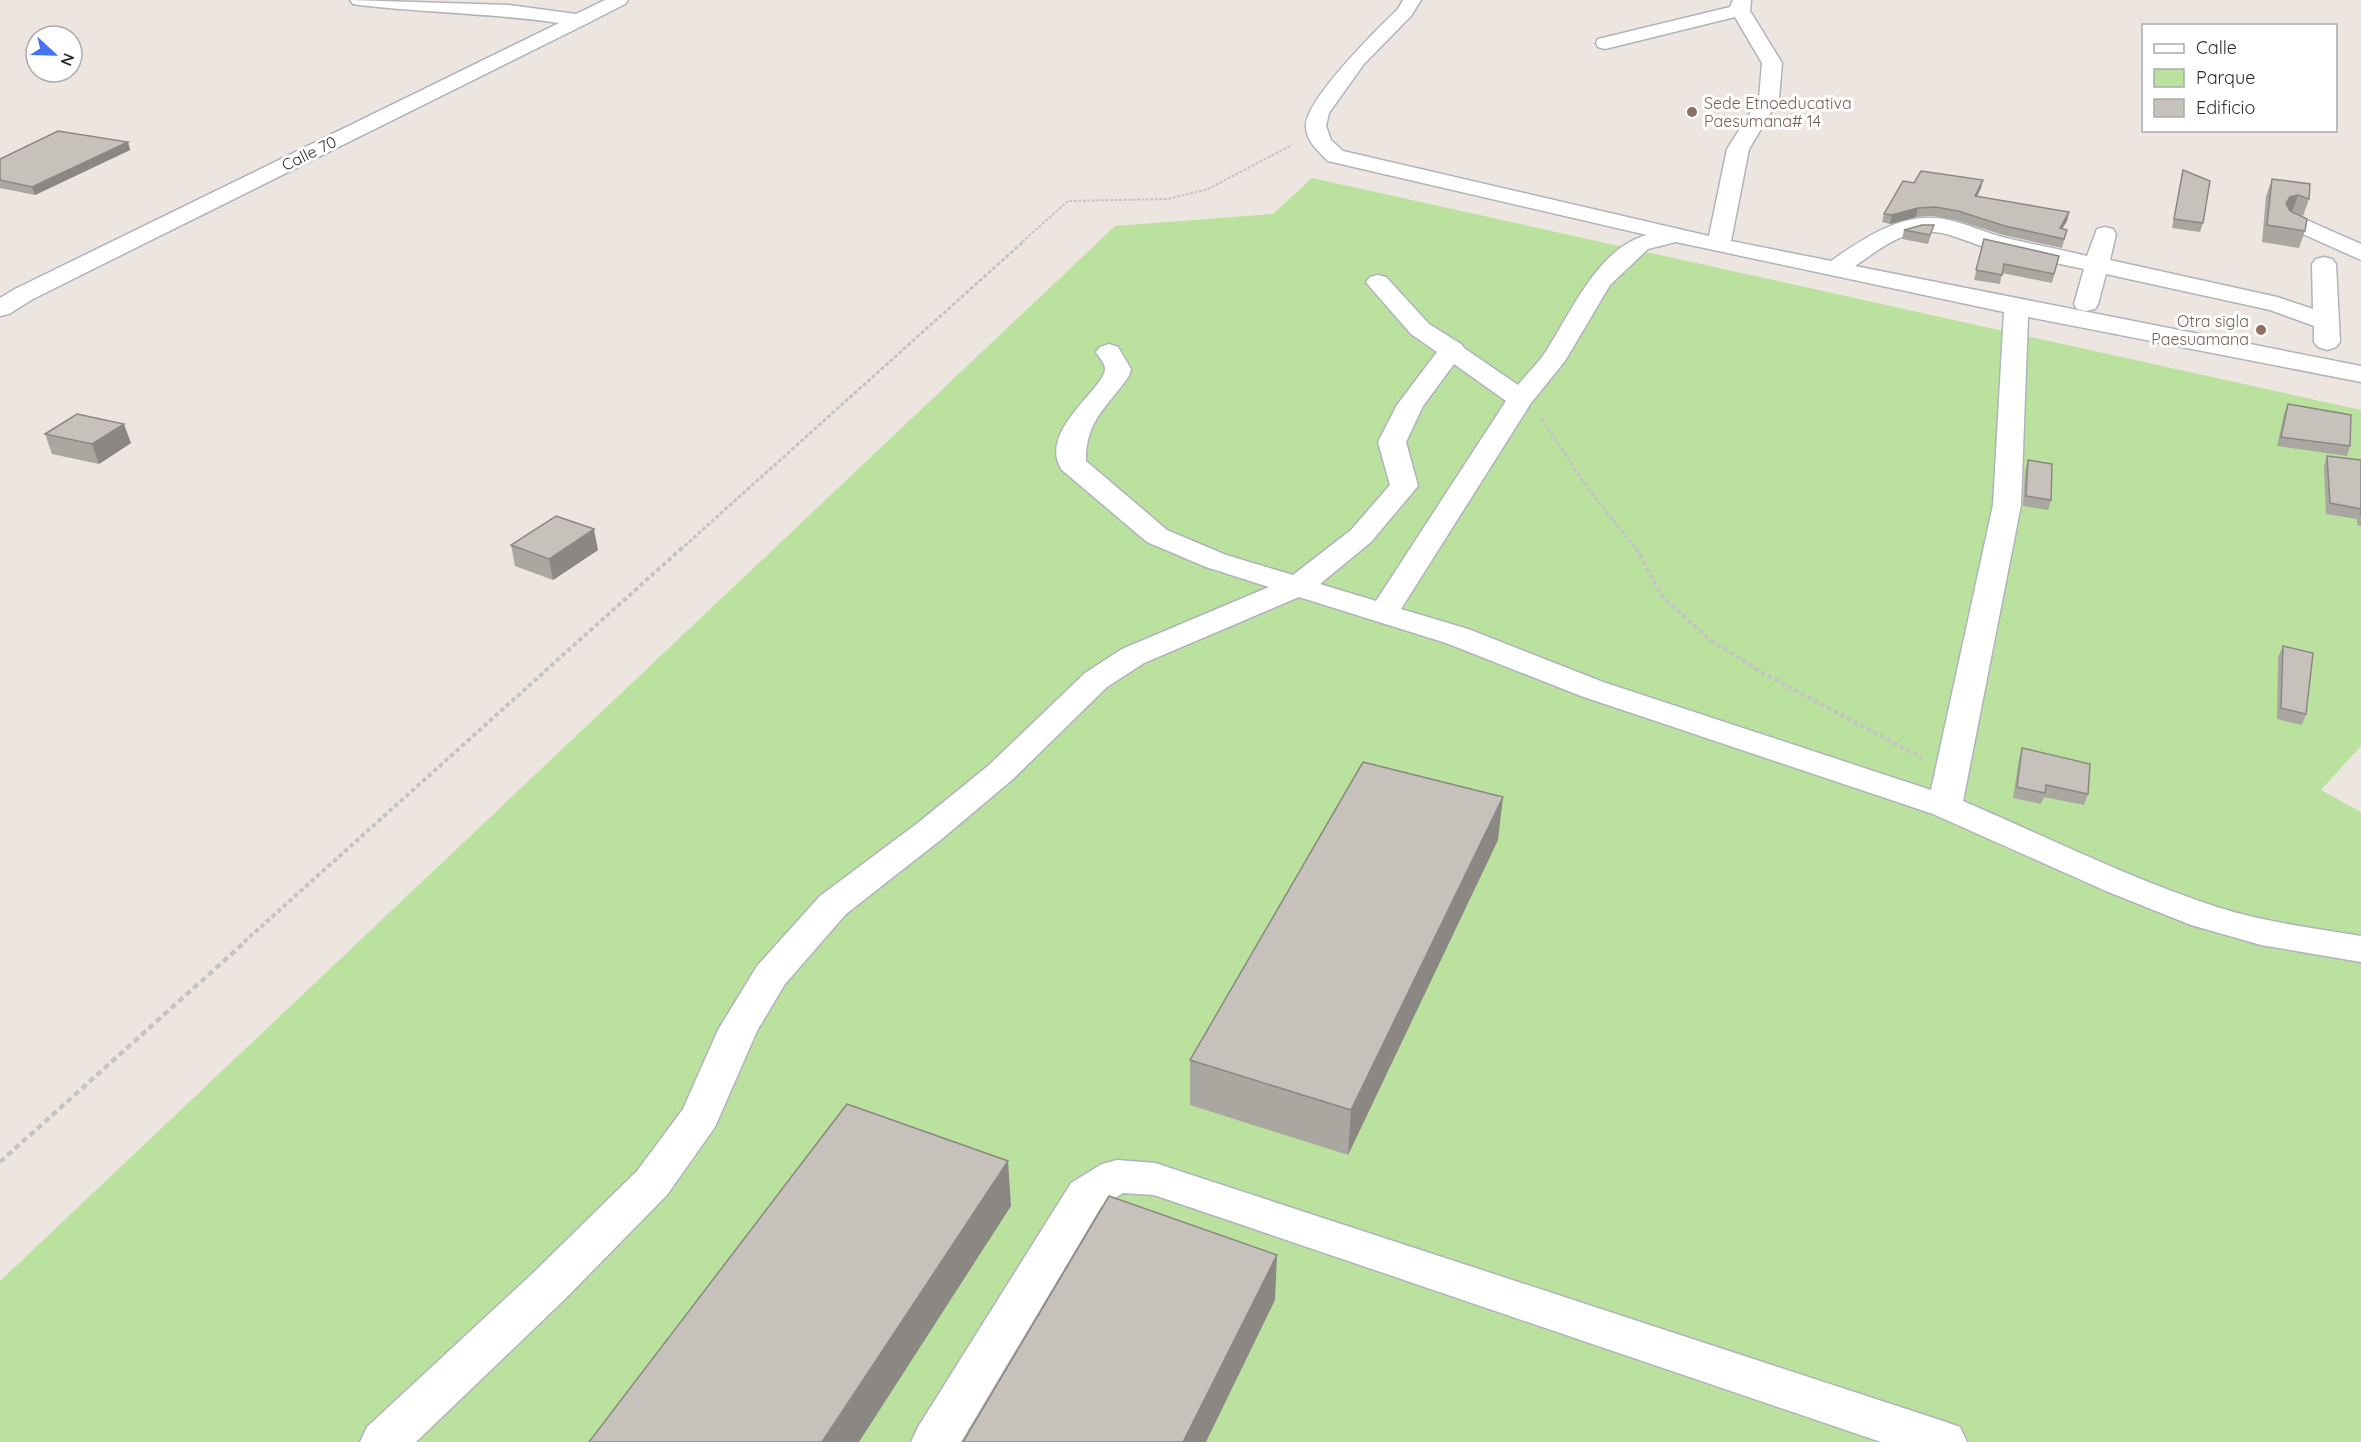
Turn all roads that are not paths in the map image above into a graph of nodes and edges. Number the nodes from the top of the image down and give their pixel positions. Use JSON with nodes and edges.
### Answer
{"nodes":[{"id":1,"x":358,"y":0,"type":"edge"},
{"id":2,"x":527,"y":0,"type":"edge"},
{"id":3,"x":619,"y":0,"type":"edge"},
{"id":4,"x":1412,"y":0,"type":"edge"},
{"id":5,"x":1741,"y":5,"type":"edge"},
{"id":6,"x":584,"y":17,"type":"junction"},
{"id":7,"x":1605,"y":43,"type":"dead end"},
{"id":8,"x":2293,"y":221,"type":"edge"},
{"id":9,"x":2105,"y":234,"type":"dead end"},
{"id":10,"x":1676,"y":235,"type":"junction"},
{"id":11,"x":1719,"y":245,"type":"junction"},
{"id":12,"x":2361,"y":254,"type":"edge"},
{"id":13,"x":2324,"y":264,"type":"dead end"},
{"id":14,"x":2097,"y":265,"type":"junction"},
{"id":15,"x":1835,"y":269,"type":"junction"},
{"id":16,"x":1378,"y":282,"type":"dead end"},
{"id":17,"x":2086,"y":304,"type":"dead end"},
{"id":18,"x":2016,"y":307,"type":"junction"},
{"id":19,"x":0,"y":309,"type":"edge"},
{"id":20,"x":2326,"y":322,"type":"junction"},
{"id":21,"x":1452,"y":349,"type":"junction"},
{"id":22,"x":1109,"y":352,"type":"dead end"},
{"id":23,"x":2328,"y":368,"type":"junction"},
{"id":24,"x":2361,"y":374,"type":"edge"},
{"id":25,"x":1520,"y":399,"type":"junction"},
{"id":26,"x":1300,"y":585,"type":"junction"},
{"id":27,"x":1384,"y":612,"type":"junction"},
{"id":28,"x":1948,"y":790,"type":"junction"},
{"id":29,"x":2361,"y":949,"type":"edge"},
{"id":30,"x":384,"y":1442,"type":"edge"},
{"id":31,"x":935,"y":1442,"type":"edge"},
{"id":32,"x":1944,"y":1442,"type":"edge"}],
"edges":[{"from":1,"to":6,"type":"street"},
{"from":2,"to":6,"type":"street"},
{"from":3,"to":6,"type":"street","name":"Calle 70"},
{"from":4,"to":10,"type":"street"},
{"from":5,"to":7,"type":"street"},
{"from":5,"to":11,"type":"street"},
{"from":6,"to":19,"type":"street","name":"Calle 70"},
{"from":8,"to":12,"type":"street"},
{"from":9,"to":14,"type":"street"},
{"from":10,"to":11,"type":"street"},
{"from":10,"to":25,"type":"street"},
{"from":11,"to":15,"type":"street"},
{"from":13,"to":20,"type":"street"},
{"from":14,"to":15,"type":"street"},
{"from":14,"to":17,"type":"street"},
{"from":14,"to":20,"type":"street"},
{"from":15,"to":18,"type":"street"},
{"from":16,"to":21,"type":"street"},
{"from":18,"to":23,"type":"street"},
{"from":18,"to":28,"type":"street"},
{"from":20,"to":23,"type":"street"},
{"from":21,"to":25,"type":"street"},
{"from":21,"to":26,"type":"street"},
{"from":22,"to":26,"type":"street"},
{"from":23,"to":24,"type":"street"},
{"from":25,"to":27,"type":"street"},
{"from":26,"to":27,"type":"street"},
{"from":26,"to":30,"type":"street"},
{"from":27,"to":28,"type":"street"},
{"from":28,"to":29,"type":"street"},
{"from":31,"to":32,"type":"street"}]}
